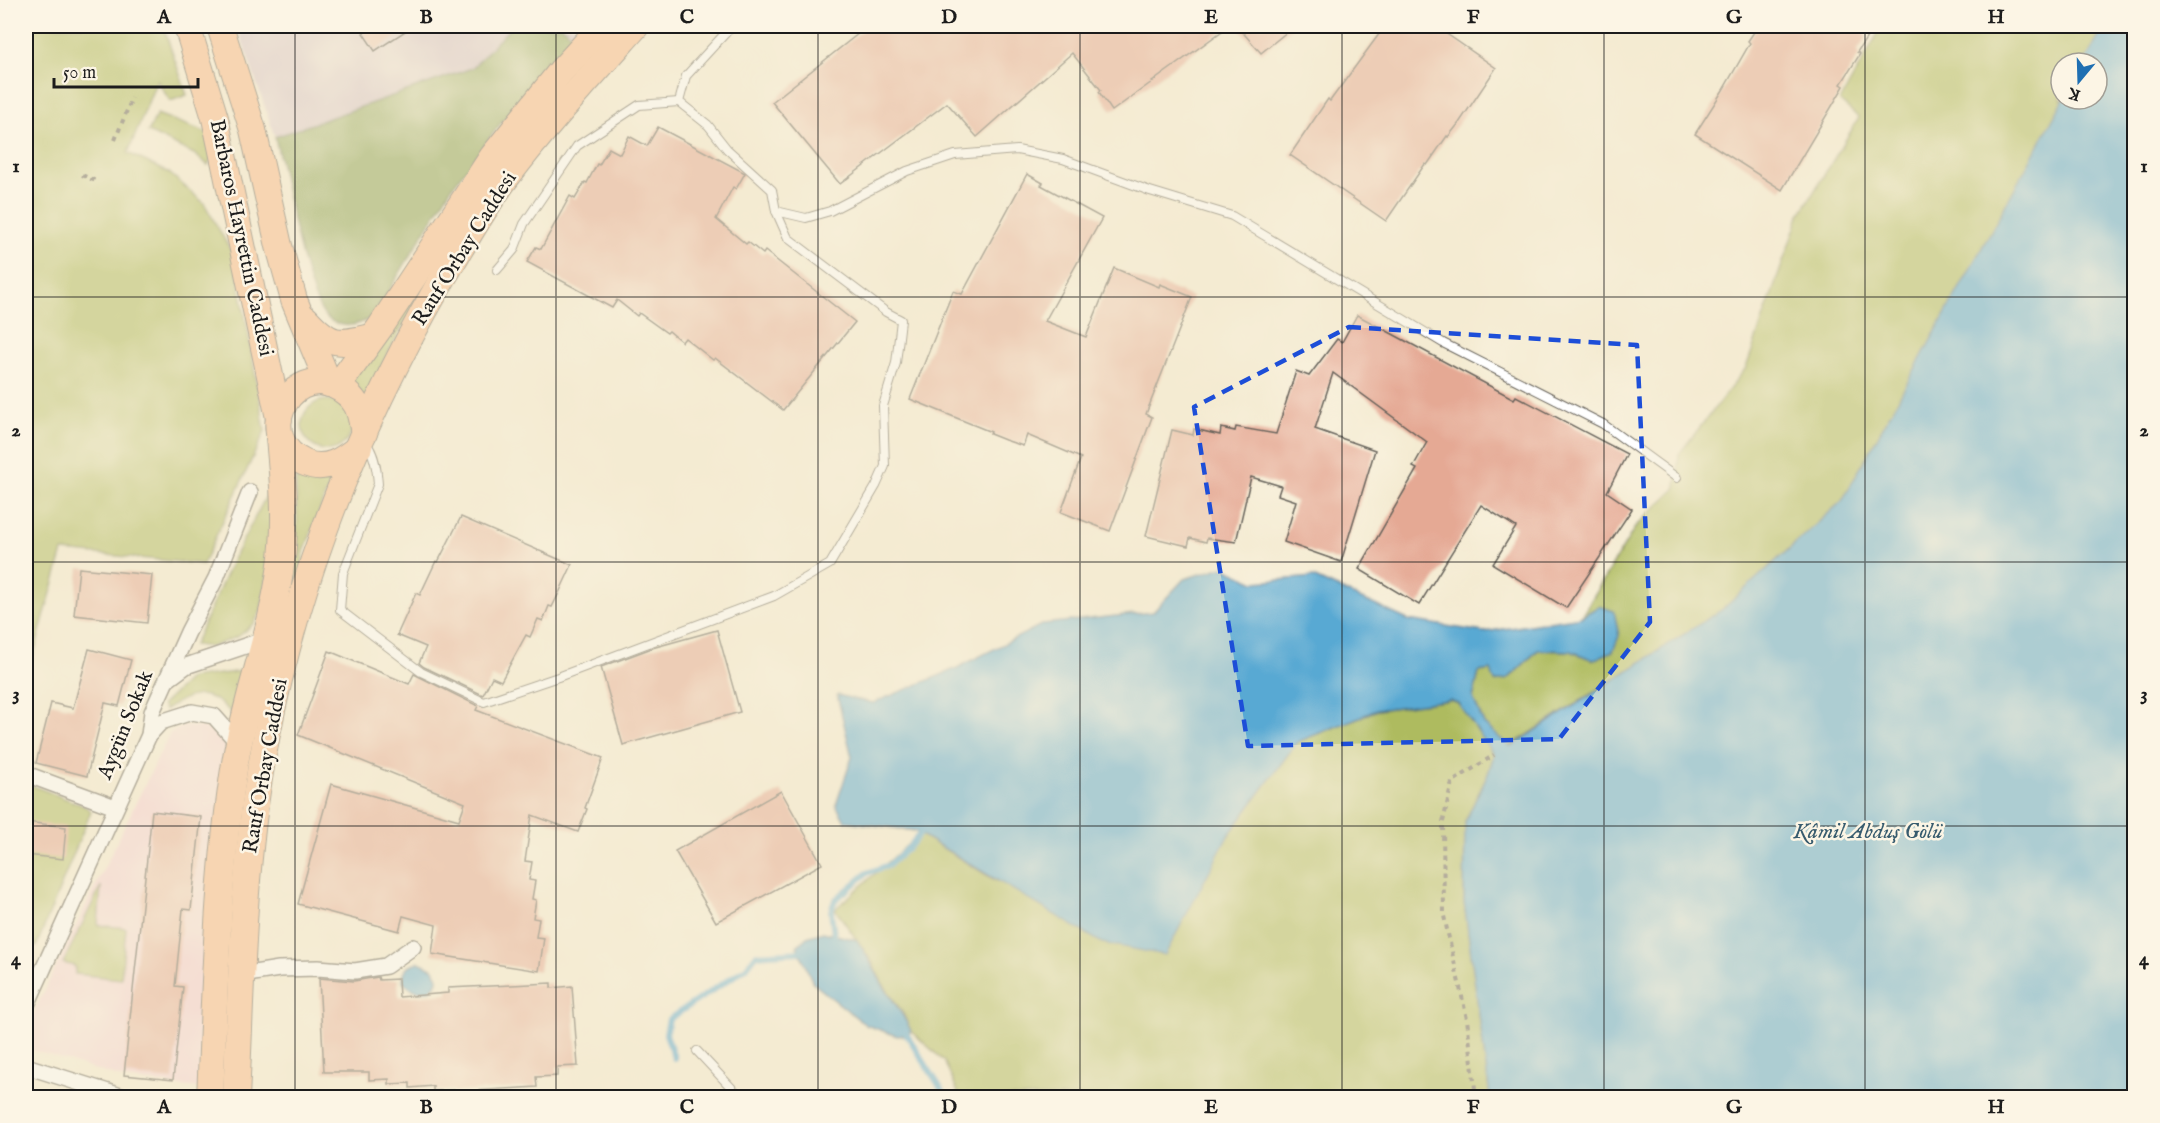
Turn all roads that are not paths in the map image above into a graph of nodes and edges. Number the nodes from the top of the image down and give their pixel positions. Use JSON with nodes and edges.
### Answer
{"nodes":[{"id":1,"x":187,"y":26,"type":"edge"},
{"id":2,"x":220,"y":26,"type":"edge"},
{"id":3,"x":602,"y":26,"type":"edge"},
{"id":4,"x":636,"y":26,"type":"edge"},
{"id":5,"x":732,"y":26,"type":"edge"},
{"id":6,"x":679,"y":102,"type":"junction"},
{"id":7,"x":776,"y":211,"type":"junction"},
{"id":8,"x":497,"y":270,"type":"dead end"},
{"id":9,"x":298,"y":310,"type":"junction"},
{"id":10,"x":372,"y":337,"type":"junction"},
{"id":11,"x":333,"y":385,"type":"junction"},
{"id":12,"x":279,"y":428,"type":"junction"},
{"id":13,"x":362,"y":439,"type":"junction"},
{"id":14,"x":1677,"y":478,"type":"dead end"},
{"id":15,"x":250,"y":492,"type":"dead end"},
{"id":16,"x":266,"y":639,"type":"junction"},
{"id":17,"x":165,"y":681,"type":"junction"},
{"id":18,"x":149,"y":735,"type":"junction"},
{"id":19,"x":238,"y":743,"type":"junction"},
{"id":20,"x":26,"y":774,"type":"edge"},
{"id":21,"x":115,"y":807,"type":"junction"},
{"id":22,"x":413,"y":947,"type":"dead end"},
{"id":23,"x":243,"y":975,"type":"junction"},
{"id":24,"x":26,"y":1007,"type":"edge"},
{"id":25,"x":697,"y":1051,"type":"dead end"},
{"id":26,"x":26,"y":1066,"type":"edge"},
{"id":27,"x":127,"y":1098,"type":"edge"},
{"id":28,"x":210,"y":1098,"type":"edge"},
{"id":29,"x":236,"y":1098,"type":"edge"},
{"id":30,"x":741,"y":1098,"type":"edge"}],
"edges":[{"from":1,"to":12,"type":"main road","name":"Barbaros Hayrettin Caddesi"},
{"from":2,"to":9,"type":"main road","name":"Barbaros Hayrettin Caddesi"},
{"from":3,"to":10,"type":"main road","name":"Rauf Orbay Caddesi"},
{"from":4,"to":13,"type":"main road","name":"Rauf Orbay Caddesi"},
{"from":5,"to":6,"type":"lane"},
{"from":6,"to":7,"type":"lane"},
{"from":6,"to":8,"type":"lane"},
{"from":7,"to":13,"type":"lane"},
{"from":7,"to":14,"type":"lane"},
{"from":9,"to":10,"type":"main road"},
{"from":9,"to":11,"type":"main road","name":"Barbaros Hayrettin Caddesi"},
{"from":10,"to":11,"type":"main road","name":"Rauf Orbay Caddesi"},
{"from":11,"to":12,"type":"main road"},
{"from":11,"to":13,"type":"main road"},
{"from":12,"to":13,"type":"main road"},
{"from":12,"to":16,"type":"main road","name":"Rauf Orbay Caddesi"},
{"from":13,"to":23,"type":"main road","name":"Rauf Orbay Caddesi"},
{"from":15,"to":17,"type":"street","name":"Aygün Sokak"},
{"from":16,"to":17,"type":"street"},
{"from":16,"to":19,"type":"main road","name":"Rauf Orbay Caddesi"},
{"from":17,"to":18,"type":"street","name":"Aygün Sokak"},
{"from":18,"to":19,"type":"street"},
{"from":18,"to":21,"type":"street","name":"Aygün Sokak"},
{"from":19,"to":28,"type":"main road","name":"Rauf Orbay Caddesi"},
{"from":20,"to":21,"type":"street"},
{"from":21,"to":24,"type":"street","name":"Aygün Sokak"},
{"from":22,"to":23,"type":"street"},
{"from":23,"to":29,"type":"main road","name":"Rauf Orbay Caddesi"},
{"from":25,"to":30,"type":"lane"},
{"from":26,"to":27,"type":"street"}]}
